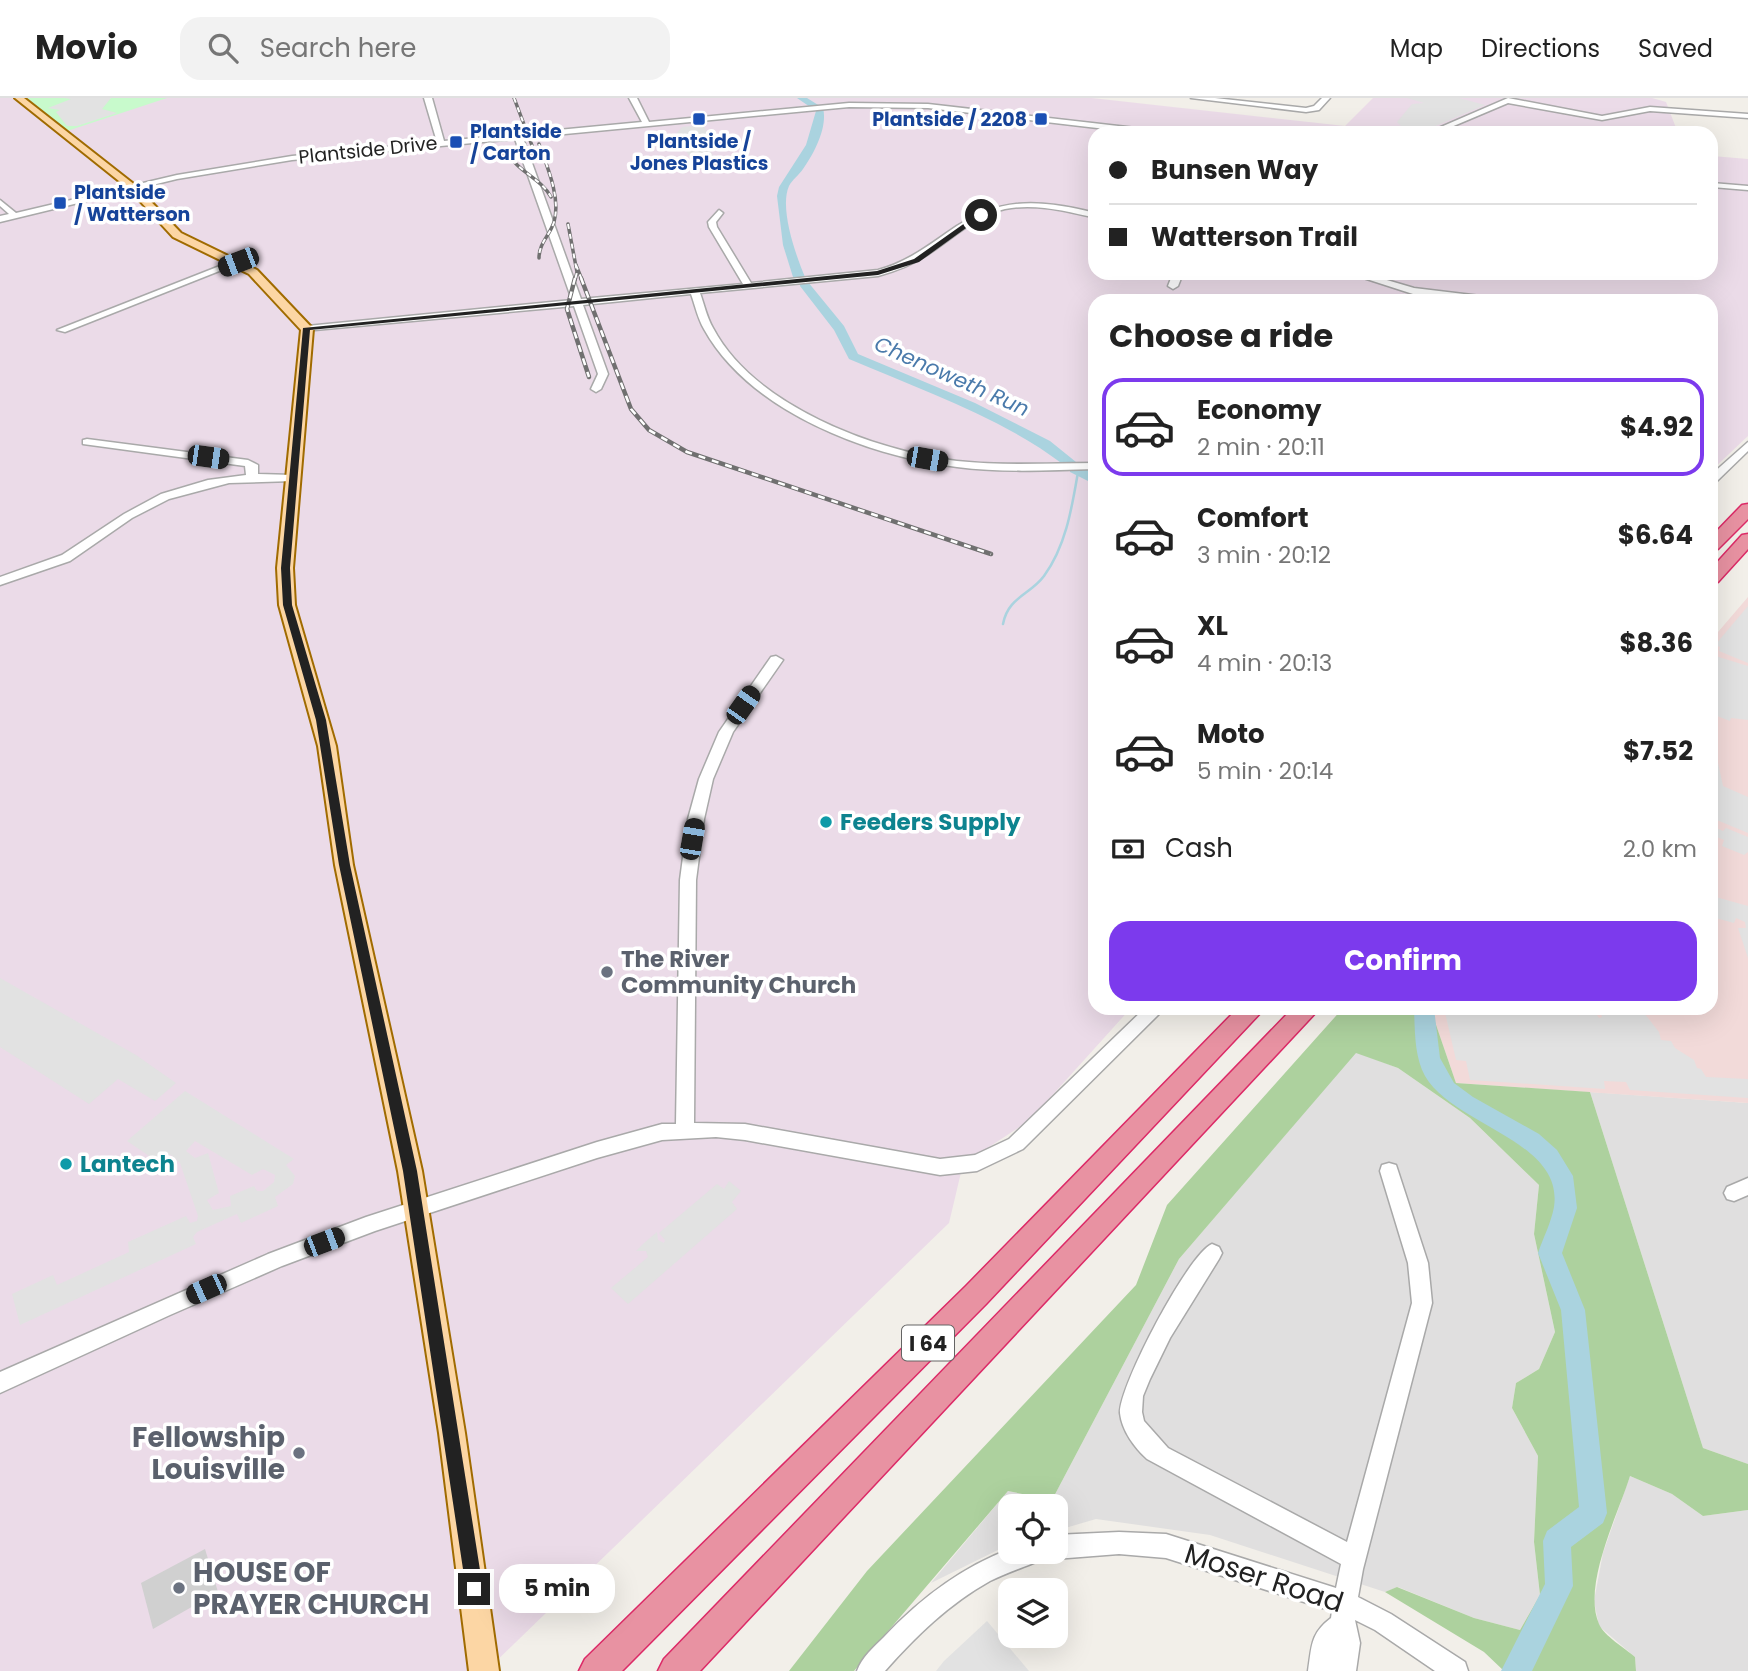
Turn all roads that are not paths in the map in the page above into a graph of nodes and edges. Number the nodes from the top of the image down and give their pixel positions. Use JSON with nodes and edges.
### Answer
{"nodes":[{"id":1,"x":19,"y":98,"type":"edge"},
{"id":2,"x":428,"y":98,"type":"edge"},
{"id":3,"x":633,"y":98,"type":"edge"},
{"id":4,"x":1195,"y":98,"type":"edge"},
{"id":5,"x":1326,"y":98,"type":"edge"},
{"id":6,"x":1511,"y":99,"type":"edge"},
{"id":7,"x":1241,"y":101,"type":"edge"},
{"id":8,"x":800,"y":109,"type":"joint"},
{"id":9,"x":1748,"y":116,"type":"edge"},
{"id":10,"x":647,"y":124,"type":"junction"},
{"id":11,"x":1099,"y":126,"type":"edge"},
{"id":12,"x":1447,"y":126,"type":"edge"},
{"id":13,"x":518,"y":136,"type":"junction"},
{"id":14,"x":441,"y":143,"type":"junction"},
{"id":15,"x":1718,"y":186,"type":"edge"},
{"id":16,"x":132,"y":187,"type":"junction"},
{"id":17,"x":1748,"y":188,"type":"edge"},
{"id":18,"x":0,"y":202,"type":"edge"},
{"id":19,"x":719,"y":213,"type":"dead end"},
{"id":20,"x":1088,"y":214,"type":"edge"},
{"id":21,"x":14,"y":215,"type":"junction"},
{"id":22,"x":0,"y":219,"type":"edge"},
{"id":23,"x":238,"y":262,"type":"junction"},
{"id":24,"x":1175,"y":280,"type":"edge"},
{"id":25,"x":1376,"y":280,"type":"edge"},
{"id":26,"x":748,"y":285,"type":"junction"},
{"id":27,"x":1173,"y":286,"type":"dead end"},
{"id":28,"x":695,"y":291,"type":"junction"},
{"id":29,"x":1438,"y":294,"type":"edge"},
{"id":30,"x":577,"y":302,"type":"junction"},
{"id":31,"x":307,"y":328,"type":"junction"},
{"id":32,"x":62,"y":330,"type":"dead end"},
{"id":33,"x":596,"y":389,"type":"dead end"},
{"id":34,"x":87,"y":442,"type":"dead end"},
{"id":35,"x":1748,"y":445,"type":"edge"},
{"id":36,"x":1088,"y":466,"type":"edge"},
{"id":37,"x":1718,"y":474,"type":"edge"},
{"id":38,"x":293,"y":478,"type":"junction"},
{"id":39,"x":252,"y":479,"type":"junction"},
{"id":40,"x":1748,"y":509,"type":"edge"},
{"id":41,"x":1718,"y":539,"type":"edge"},
{"id":42,"x":1748,"y":540,"type":"edge"},
{"id":43,"x":1718,"y":572,"type":"edge"},
{"id":44,"x":0,"y":581,"type":"edge"},
{"id":45,"x":776,"y":660,"type":"dead end"},
{"id":46,"x":1149,"y":1015,"type":"edge"},
{"id":47,"x":1246,"y":1015,"type":"edge"},
{"id":48,"x":1301,"y":1015,"type":"edge"},
{"id":49,"x":685,"y":1130,"type":"junction"},
{"id":50,"x":1389,"y":1171,"type":"dead end"},
{"id":51,"x":416,"y":1210,"type":"junction"},
{"id":52,"x":1212,"y":1253,"type":"dead end"},
{"id":53,"x":0,"y":1383,"type":"edge"},
{"id":54,"x":1068,"y":1546,"type":"edge"},
{"id":55,"x":1354,"y":1558,"type":"junction"},
{"id":56,"x":999,"y":1564,"type":"edge"},
{"id":57,"x":1344,"y":1614,"type":"junction"},
{"id":58,"x":484,"y":1671,"type":"edge"},
{"id":59,"x":597,"y":1671,"type":"edge"},
{"id":60,"x":676,"y":1671,"type":"edge"},
{"id":61,"x":869,"y":1671,"type":"edge"},
{"id":62,"x":1320,"y":1671,"type":"edge"},
{"id":63,"x":1344,"y":1671,"type":"edge"},
{"id":64,"x":1456,"y":1671,"type":"edge"}],
"edges":[{"from":1,"to":16,"type":"main road"},
{"from":2,"to":14,"type":"street"},
{"from":3,"to":10,"type":"street"},
{"from":4,"to":7,"type":"street"},
{"from":5,"to":7,"type":"street"},
{"from":6,"to":9,"type":"street"},
{"from":6,"to":12,"type":"street"},
{"from":8,"to":10,"type":"street","name":"Plantside Drive"},
{"from":8,"to":11,"type":"street","name":"Plantside Drive"},
{"from":10,"to":13,"type":"street","name":"Plantside Drive"},
{"from":13,"to":14,"type":"street","name":"Plantside Drive"},
{"from":13,"to":30,"type":"street"},
{"from":14,"to":16,"type":"street","name":"Plantside Drive"},
{"from":15,"to":17,"type":"street"},
{"from":16,"to":21,"type":"street","name":"Plantside Drive"},
{"from":16,"to":23,"type":"main road"},
{"from":18,"to":21,"type":"street"},
{"from":19,"to":26,"type":"street"},
{"from":20,"to":26,"type":"street"},
{"from":21,"to":22,"type":"street","name":"Plantside Drive"},
{"from":23,"to":31,"type":"main road"},
{"from":23,"to":32,"type":"street"},
{"from":24,"to":27,"type":"street"},
{"from":25,"to":29,"type":"street"},
{"from":26,"to":28,"type":"street"},
{"from":28,"to":30,"type":"street"},
{"from":28,"to":36,"type":"street"},
{"from":30,"to":31,"type":"street"},
{"from":30,"to":33,"type":"street"},
{"from":31,"to":38,"type":"main road"},
{"from":34,"to":39,"type":"street"},
{"from":35,"to":37,"type":"street"},
{"from":38,"to":39,"type":"street"},
{"from":38,"to":51,"type":"main road"},
{"from":39,"to":44,"type":"street"},
{"from":40,"to":41,"type":"highway"},
{"from":42,"to":43,"type":"highway"},
{"from":45,"to":49,"type":"street"},
{"from":46,"to":49,"type":"street"},
{"from":47,"to":59,"type":"highway","number":"I 64"},
{"from":48,"to":60,"type":"highway","number":"I 64"},
{"from":49,"to":51,"type":"street"},
{"from":50,"to":55,"type":"street"},
{"from":51,"to":53,"type":"street"},
{"from":51,"to":58,"type":"main road"},
{"from":52,"to":55,"type":"street"},
{"from":54,"to":57,"type":"street","name":"Moser Road"},
{"from":55,"to":57,"type":"street"},
{"from":56,"to":61,"type":"street"},
{"from":57,"to":62,"type":"street"},
{"from":57,"to":63,"type":"street"},
{"from":57,"to":64,"type":"street","name":"Moser Road"}]}
